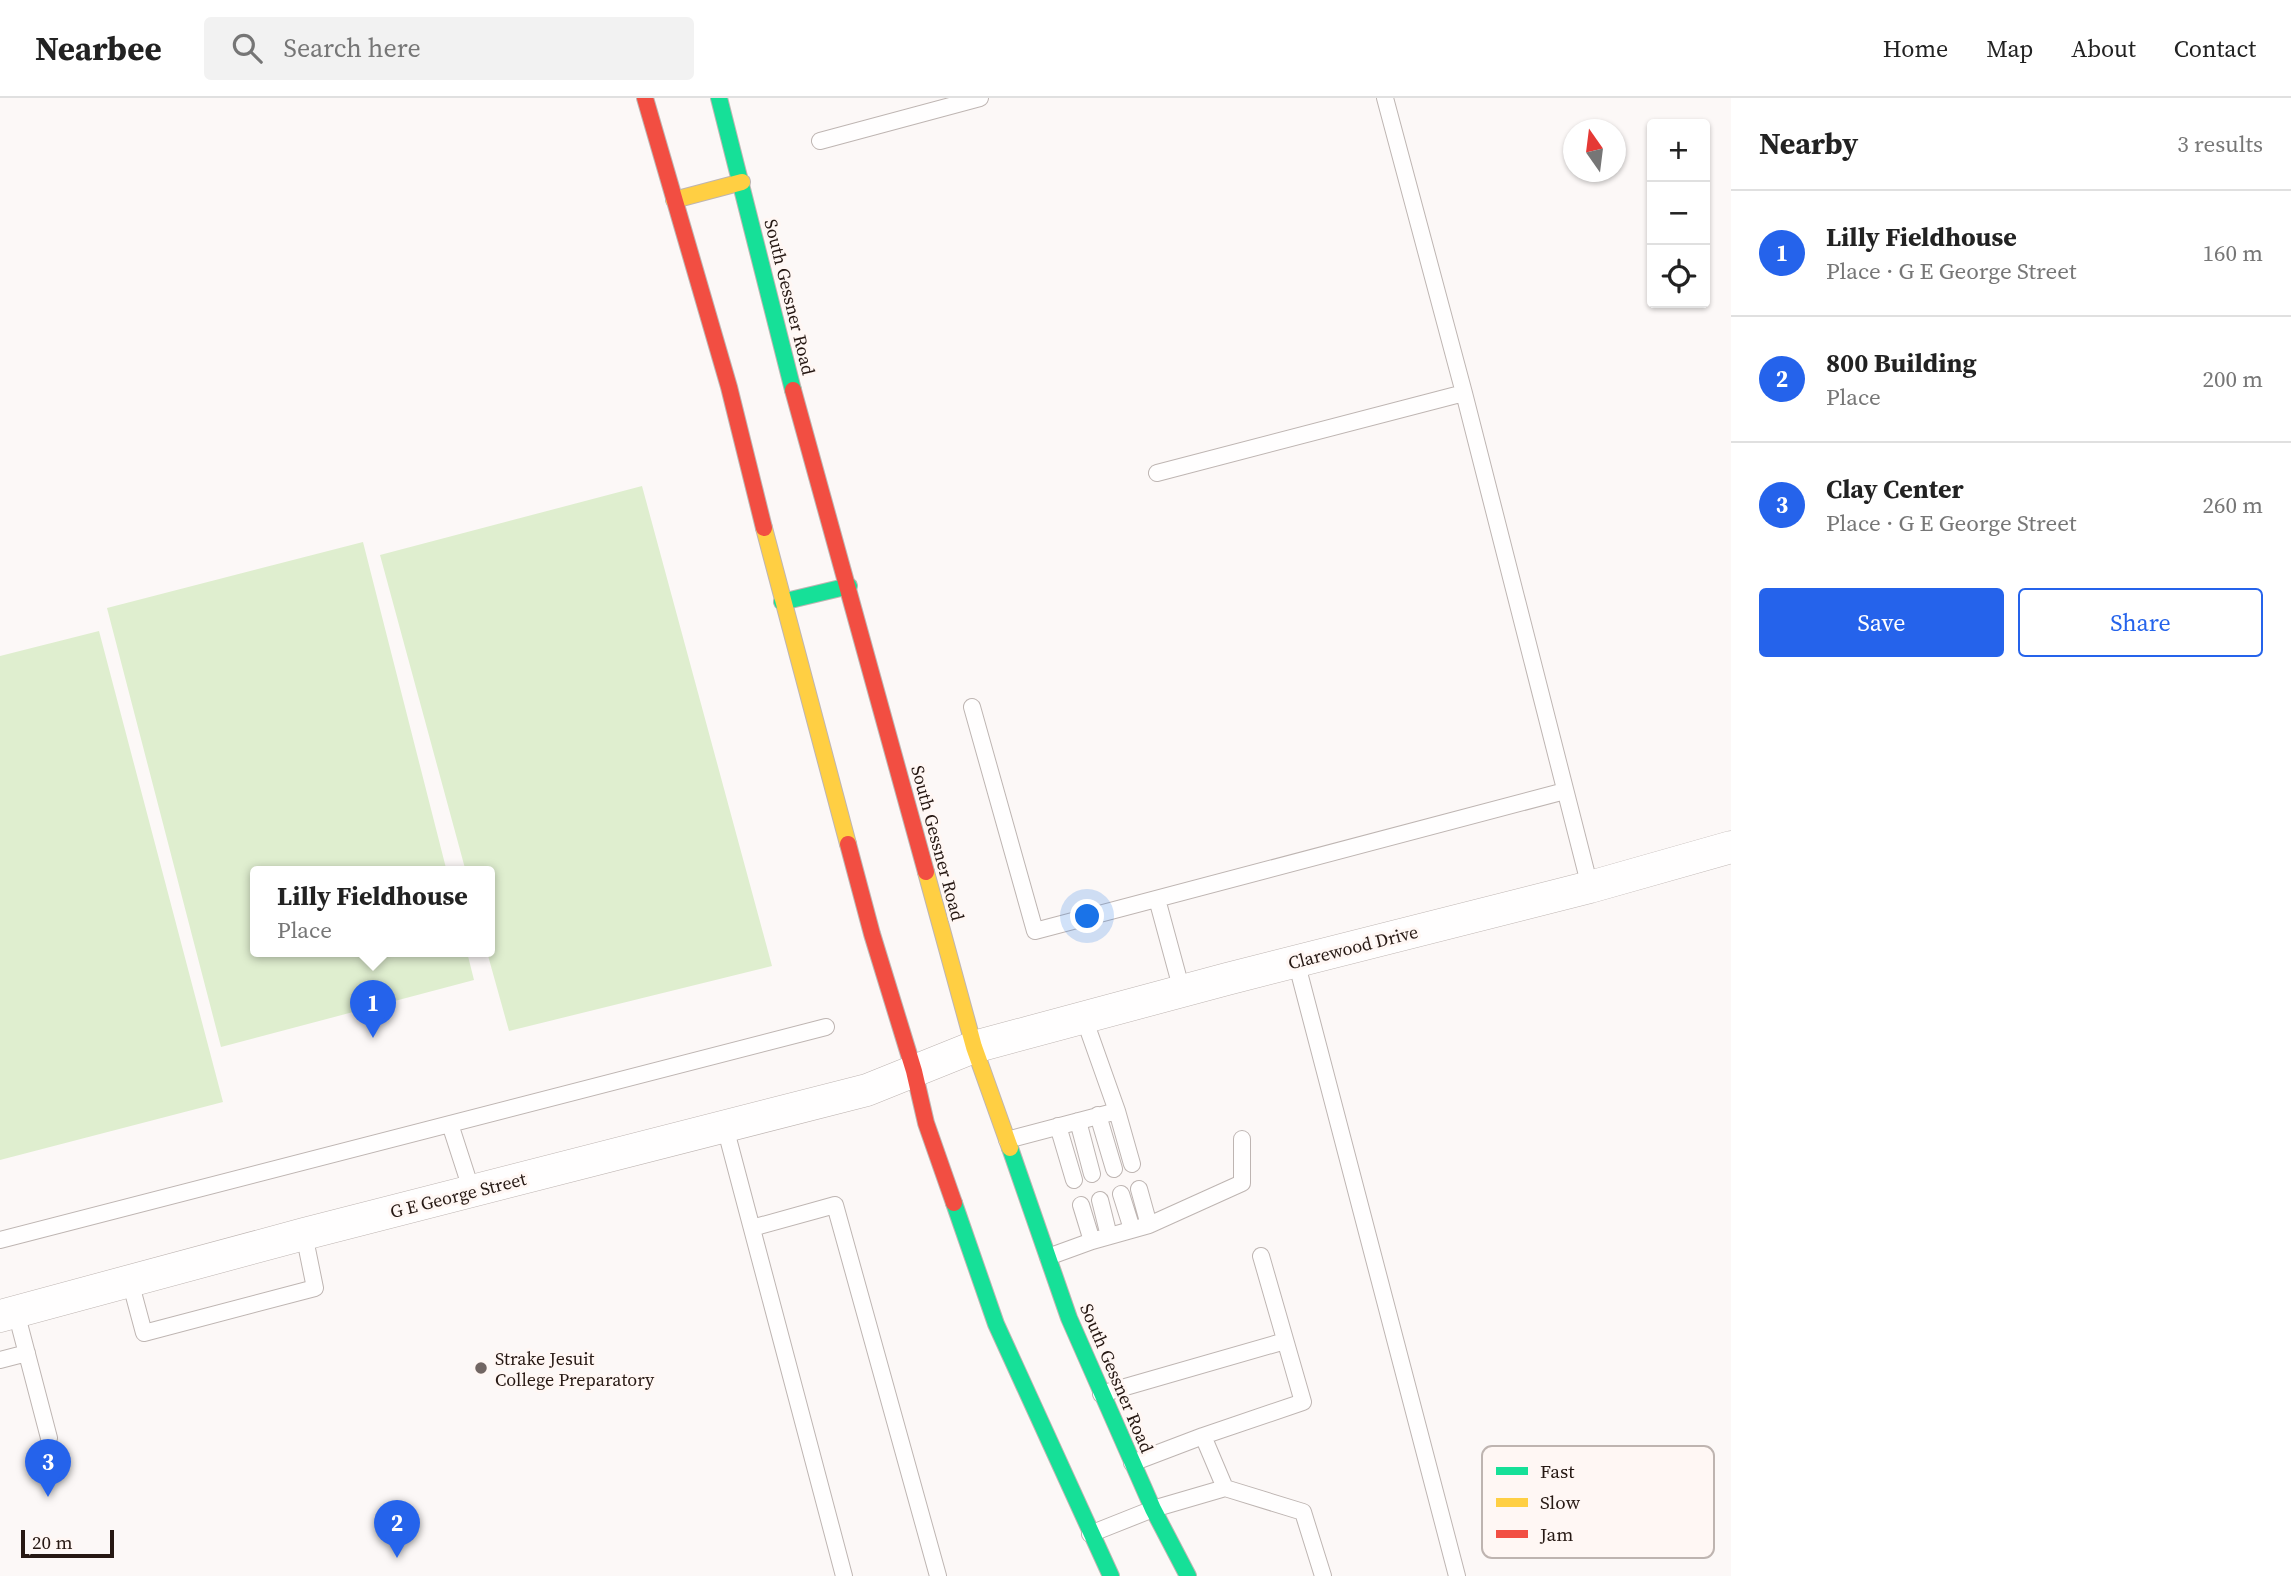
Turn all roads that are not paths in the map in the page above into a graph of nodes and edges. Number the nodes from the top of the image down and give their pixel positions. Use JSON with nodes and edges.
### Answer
{"nodes":[{"id":1,"x":645,"y":98,"type":"edge"},
{"id":2,"x":719,"y":98,"type":"edge"},
{"id":3,"x":980,"y":98,"type":"edge"},
{"id":4,"x":1385,"y":98,"type":"edge"},
{"id":5,"x":820,"y":141,"type":"dead end"},
{"id":6,"x":742,"y":182,"type":"junction"},
{"id":7,"x":674,"y":200,"type":"junction"},
{"id":8,"x":1464,"y":393,"type":"junction"},
{"id":9,"x":1157,"y":473,"type":"dead end"},
{"id":10,"x":849,"y":586,"type":"junction"},
{"id":11,"x":782,"y":602,"type":"junction"},
{"id":12,"x":972,"y":707,"type":"dead end"},
{"id":13,"x":1565,"y":790,"type":"junction"},
{"id":14,"x":1731,"y":847,"type":"edge"},
{"id":15,"x":1590,"y":887,"type":"junction"},
{"id":16,"x":1157,"y":899,"type":"junction"},
{"id":17,"x":1296,"y":961,"type":"junction"},
{"id":18,"x":1182,"y":991,"type":"junction"},
{"id":19,"x":1084,"y":1018,"type":"junction"},
{"id":20,"x":826,"y":1027,"type":"dead end"},
{"id":21,"x":974,"y":1047,"type":"junction"},
{"id":22,"x":914,"y":1071,"type":"junction"},
{"id":23,"x":1117,"y":1111,"type":"junction"},
{"id":24,"x":1098,"y":1115,"type":"junction"},
{"id":25,"x":1078,"y":1121,"type":"junction"},
{"id":26,"x":450,"y":1124,"type":"junction"},
{"id":27,"x":1058,"y":1126,"type":"junction"},
{"id":28,"x":725,"y":1127,"type":"junction"},
{"id":29,"x":1242,"y":1139,"type":"dead end"},
{"id":30,"x":1007,"y":1140,"type":"junction"},
{"id":31,"x":1132,"y":1164,"type":"dead end"},
{"id":32,"x":1114,"y":1169,"type":"dead end"},
{"id":33,"x":1092,"y":1174,"type":"dead end"},
{"id":34,"x":1074,"y":1180,"type":"dead end"},
{"id":35,"x":1139,"y":1189,"type":"dead end"},
{"id":36,"x":472,"y":1192,"type":"junction"},
{"id":37,"x":1121,"y":1194,"type":"dead end"},
{"id":38,"x":1100,"y":1200,"type":"dead end"},
{"id":39,"x":1081,"y":1205,"type":"dead end"},
{"id":40,"x":1149,"y":1225,"type":"junction"},
{"id":41,"x":752,"y":1228,"type":"junction"},
{"id":42,"x":1132,"y":1229,"type":"junction"},
{"id":43,"x":304,"y":1234,"type":"junction"},
{"id":44,"x":1109,"y":1236,"type":"junction"},
{"id":45,"x":0,"y":1240,"type":"edge"},
{"id":46,"x":1093,"y":1241,"type":"junction"},
{"id":47,"x":1261,"y":1256,"type":"dead end"},
{"id":48,"x":1048,"y":1257,"type":"junction"},
{"id":49,"x":130,"y":1281,"type":"junction"},
{"id":50,"x":8,"y":1314,"type":"edge"},
{"id":51,"x":1285,"y":1341,"type":"junction"},
{"id":52,"x":27,"y":1353,"type":"junction"},
{"id":53,"x":0,"y":1360,"type":"edge"},
{"id":54,"x":1101,"y":1394,"type":"junction"},
{"id":55,"x":1203,"y":1436,"type":"junction"},
{"id":56,"x":49,"y":1438,"type":"dead end"},
{"id":57,"x":1132,"y":1463,"type":"junction"},
{"id":58,"x":1225,"y":1488,"type":"junction"},
{"id":59,"x":1153,"y":1509,"type":"junction"},
{"id":60,"x":1090,"y":1534,"type":"junction"},
{"id":61,"x":844,"y":1576,"type":"edge"},
{"id":62,"x":938,"y":1576,"type":"edge"},
{"id":63,"x":1111,"y":1576,"type":"edge"},
{"id":64,"x":1188,"y":1576,"type":"edge"},
{"id":65,"x":1323,"y":1576,"type":"edge"},
{"id":66,"x":1457,"y":1576,"type":"edge"}],
"edges":[{"from":1,"to":7,"type":"main road"},
{"from":2,"to":6,"type":"main road","name":"South Gessner Road"},
{"from":3,"to":5,"type":"lane"},
{"from":4,"to":8,"type":"lane"},
{"from":6,"to":7,"type":"main road"},
{"from":6,"to":10,"type":"main road","name":"South Gessner Road"},
{"from":7,"to":11,"type":"main road"},
{"from":8,"to":9,"type":"lane"},
{"from":8,"to":13,"type":"lane"},
{"from":10,"to":11,"type":"main road"},
{"from":10,"to":21,"type":"main road","name":"South Gessner Road"},
{"from":11,"to":22,"type":"main road"},
{"from":12,"to":16,"type":"lane"},
{"from":13,"to":15,"type":"lane"},
{"from":13,"to":16,"type":"lane"},
{"from":14,"to":15,"type":"street","name":"Clarewood Drive"},
{"from":15,"to":17,"type":"street","name":"Clarewood Drive"},
{"from":16,"to":18,"type":"lane"},
{"from":17,"to":18,"type":"street","name":"Clarewood Drive"},
{"from":17,"to":66,"type":"lane"},
{"from":18,"to":19,"type":"street","name":"Clarewood Drive"},
{"from":19,"to":21,"type":"street","name":"Clarewood Drive"},
{"from":19,"to":23,"type":"lane"},
{"from":20,"to":26,"type":"lane"},
{"from":21,"to":22,"type":"street","name":"Clarewood Drive"},
{"from":21,"to":30,"type":"main road","name":"South Gessner Road"},
{"from":22,"to":28,"type":"street","name":"G E George Street"},
{"from":22,"to":60,"type":"main road"},
{"from":23,"to":24,"type":"lane"},
{"from":23,"to":31,"type":"lane"},
{"from":24,"to":25,"type":"lane"},
{"from":24,"to":32,"type":"lane"},
{"from":25,"to":27,"type":"lane"},
{"from":25,"to":33,"type":"lane"},
{"from":26,"to":36,"type":"lane"},
{"from":26,"to":45,"type":"lane"},
{"from":27,"to":30,"type":"lane"},
{"from":27,"to":34,"type":"lane"},
{"from":28,"to":36,"type":"street","name":"G E George Street"},
{"from":28,"to":41,"type":"lane"},
{"from":29,"to":40,"type":"lane"},
{"from":30,"to":48,"type":"main road","name":"South Gessner Road"},
{"from":35,"to":40,"type":"lane"},
{"from":36,"to":43,"type":"street","name":"G E George Street"},
{"from":37,"to":42,"type":"lane"},
{"from":38,"to":44,"type":"lane"},
{"from":39,"to":46,"type":"lane"},
{"from":40,"to":42,"type":"lane"},
{"from":41,"to":61,"type":"lane"},
{"from":41,"to":62,"type":"lane"},
{"from":42,"to":44,"type":"lane"},
{"from":43,"to":49,"type":"street","name":"G E George Street"},
{"from":43,"to":49,"type":"lane"},
{"from":44,"to":46,"type":"lane"},
{"from":46,"to":48,"type":"lane"},
{"from":47,"to":51,"type":"lane"},
{"from":48,"to":54,"type":"main road","name":"South Gessner Road"},
{"from":49,"to":50,"type":"street","name":"G E George Street"},
{"from":50,"to":52,"type":"lane"},
{"from":51,"to":54,"type":"lane"},
{"from":51,"to":55,"type":"lane"},
{"from":52,"to":53,"type":"lane"},
{"from":52,"to":56,"type":"lane"},
{"from":54,"to":57,"type":"main road","name":"South Gessner Road"},
{"from":55,"to":57,"type":"lane"},
{"from":55,"to":58,"type":"lane"},
{"from":57,"to":59,"type":"main road","name":"South Gessner Road"},
{"from":58,"to":59,"type":"lane"},
{"from":58,"to":65,"type":"lane"},
{"from":59,"to":60,"type":"lane"},
{"from":59,"to":64,"type":"main road","name":"South Gessner Road"},
{"from":60,"to":63,"type":"main road"}]}
